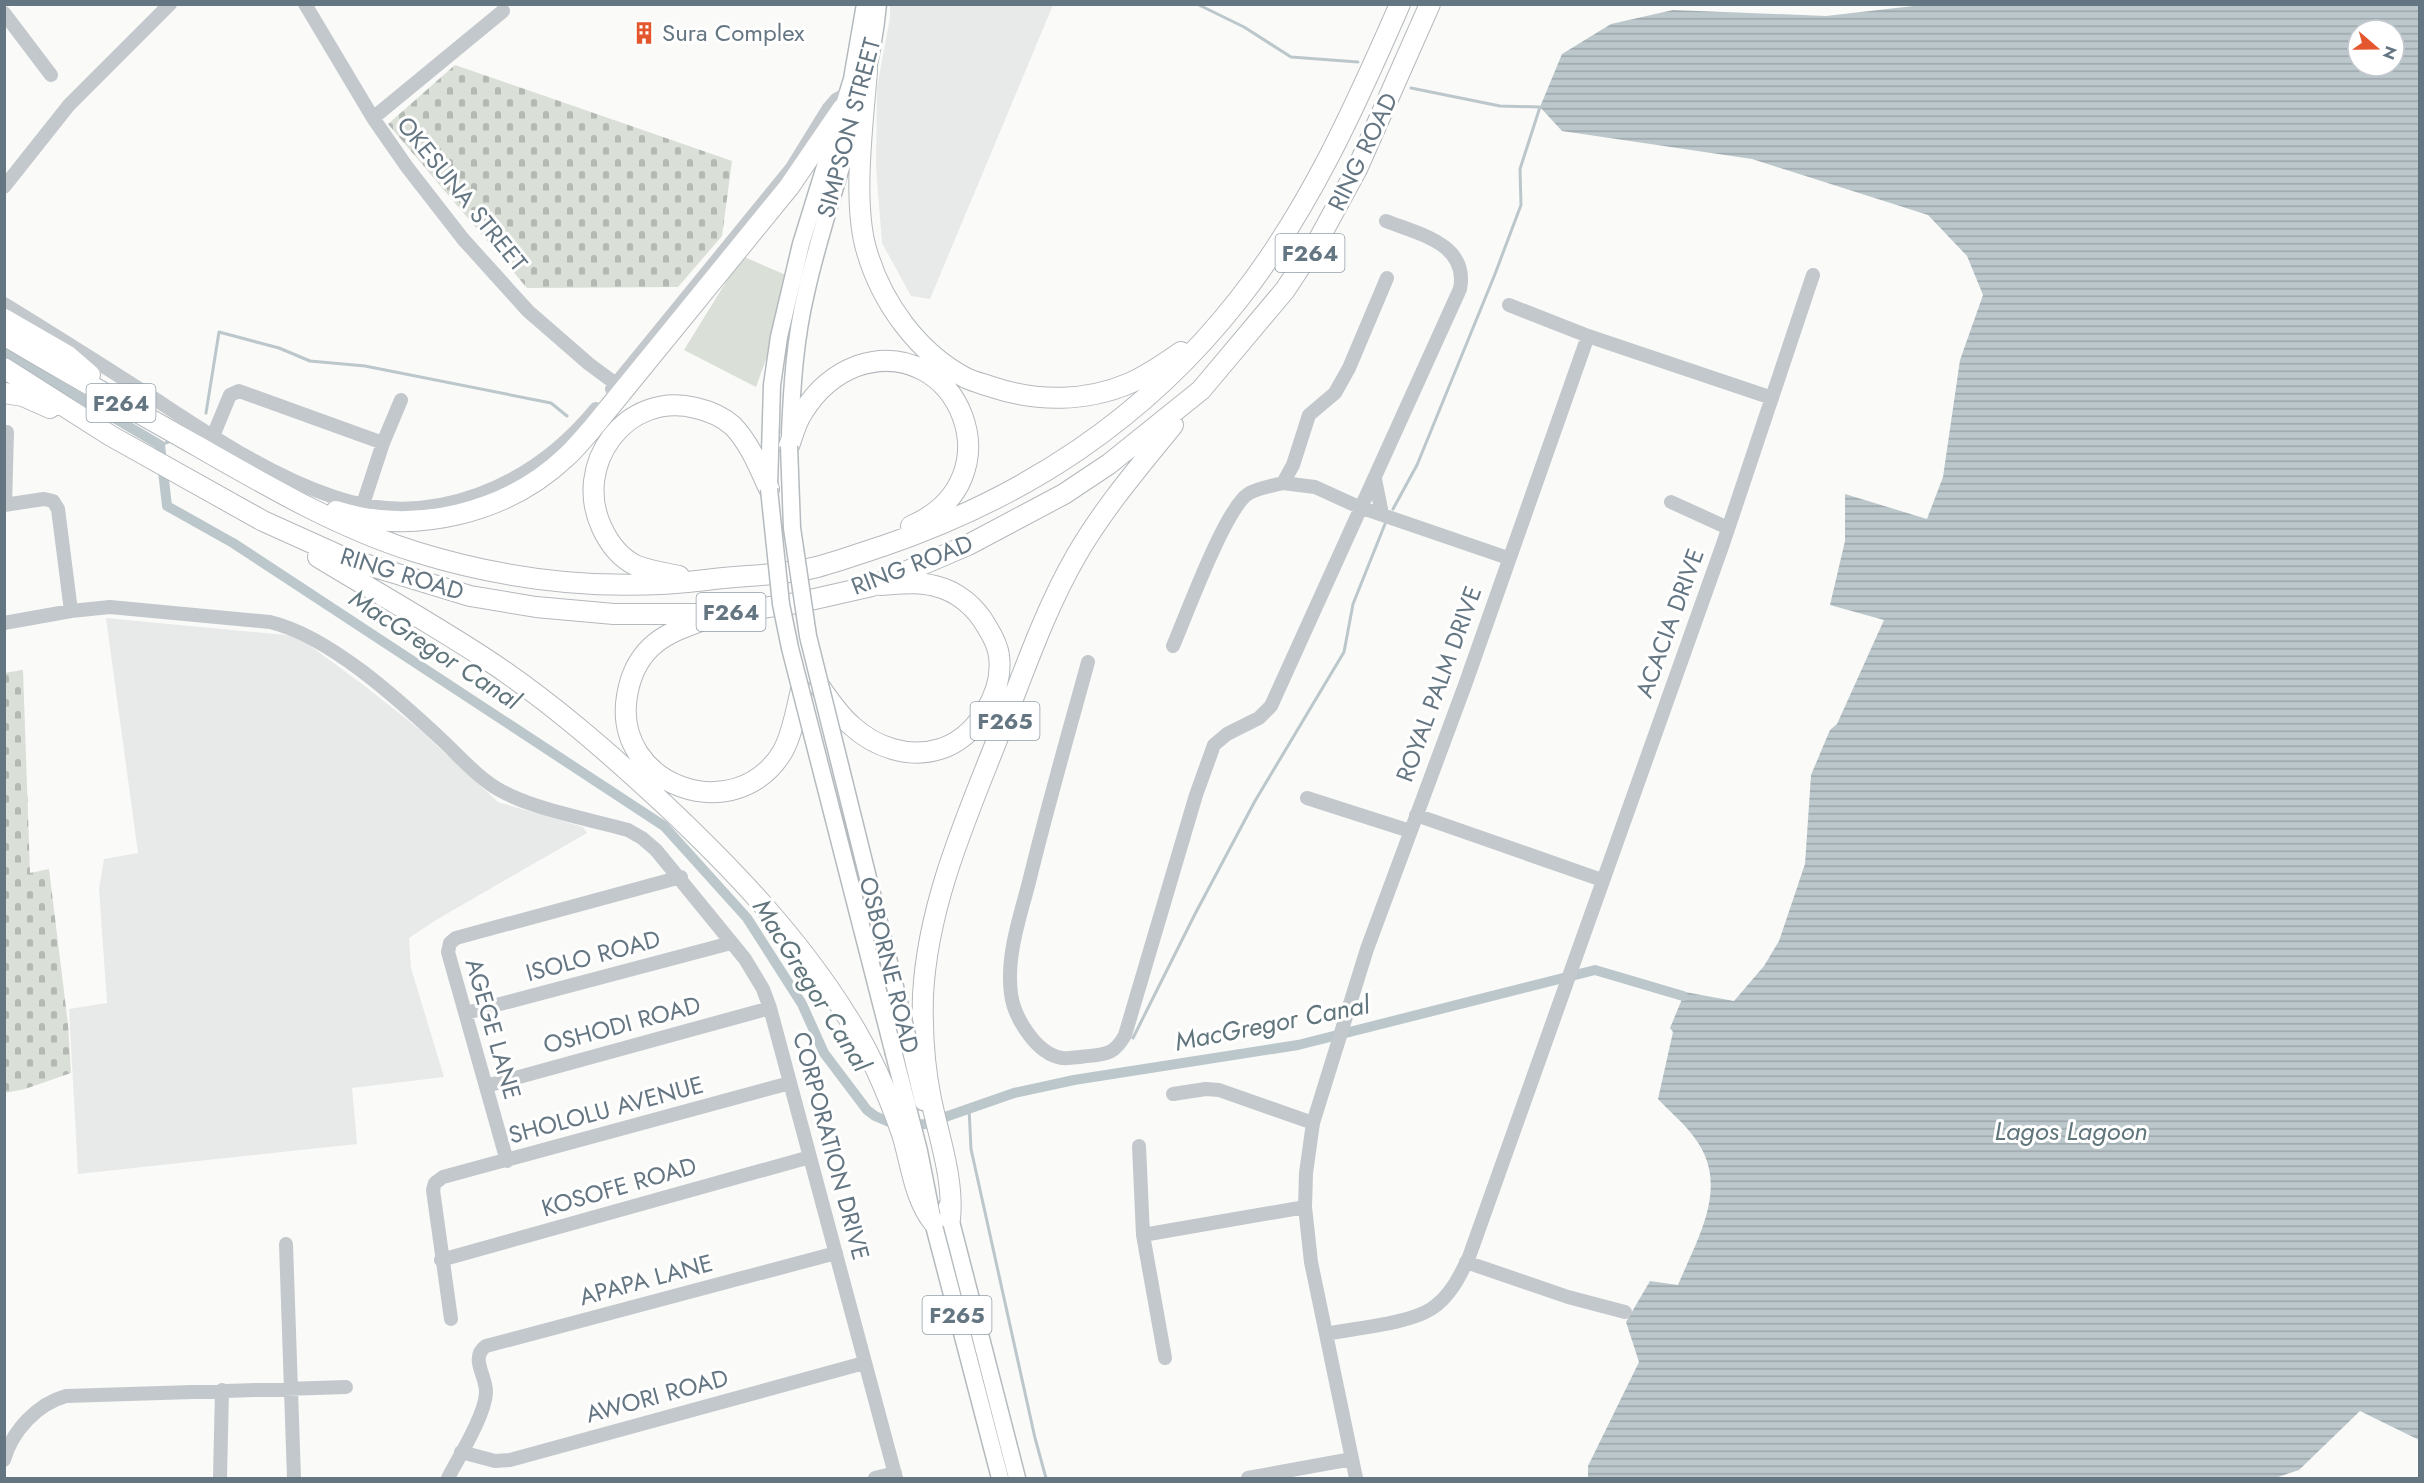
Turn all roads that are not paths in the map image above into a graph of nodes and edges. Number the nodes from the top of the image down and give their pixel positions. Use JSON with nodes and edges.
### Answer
{"nodes":[{"id":1,"x":305,"y":4,"type":"edge"},
{"id":2,"x":865,"y":4,"type":"edge"},
{"id":3,"x":878,"y":4,"type":"edge"},
{"id":4,"x":1400,"y":4,"type":"edge"},
{"id":5,"x":1430,"y":4,"type":"edge"},
{"id":6,"x":167,"y":6,"type":"edge"},
{"id":7,"x":503,"y":11,"type":"dead end"},
{"id":8,"x":4,"y":13,"type":"edge"},
{"id":9,"x":867,"y":71,"type":"junction"},
{"id":10,"x":51,"y":75,"type":"dead end"},
{"id":11,"x":845,"y":101,"type":"junction"},
{"id":12,"x":373,"y":118,"type":"junction"},
{"id":13,"x":4,"y":187,"type":"edge"},
{"id":14,"x":1386,"y":221,"type":"dead end"},
{"id":15,"x":809,"y":247,"type":"junction"},
{"id":16,"x":1813,"y":275,"type":"dead end"},
{"id":17,"x":1387,"y":278,"type":"dead end"},
{"id":18,"x":4,"y":304,"type":"edge"},
{"id":19,"x":1509,"y":305,"type":"dead end"},
{"id":20,"x":4,"y":319,"type":"edge"},
{"id":21,"x":1215,"y":328,"type":"junction"},
{"id":22,"x":4,"y":335,"type":"edge"},
{"id":23,"x":1588,"y":336,"type":"junction"},
{"id":24,"x":4,"y":368,"type":"edge"},
{"id":25,"x":616,"y":384,"type":"junction"},
{"id":26,"x":1202,"y":390,"type":"junction"},
{"id":27,"x":4,"y":393,"type":"edge"},
{"id":28,"x":1772,"y":398,"type":"junction"},
{"id":29,"x":401,"y":400,"type":"dead end"},
{"id":30,"x":127,"y":406,"type":"junction"},
{"id":31,"x":7,"y":432,"type":"dead end"},
{"id":32,"x":111,"y":436,"type":"junction"},
{"id":33,"x":213,"y":436,"type":"junction"},
{"id":34,"x":383,"y":443,"type":"junction"},
{"id":35,"x":789,"y":446,"type":"junction"},
{"id":36,"x":1293,"y":465,"type":"junction"},
{"id":37,"x":1375,"y":479,"type":"junction"},
{"id":38,"x":1283,"y":483,"type":"junction"},
{"id":39,"x":1315,"y":487,"type":"junction"},
{"id":40,"x":769,"y":489,"type":"junction"},
{"id":41,"x":290,"y":497,"type":"junction"},
{"id":42,"x":1671,"y":502,"type":"dead end"},
{"id":43,"x":363,"y":504,"type":"junction"},
{"id":44,"x":5,"y":505,"type":"edge"},
{"id":45,"x":1359,"y":507,"type":"junction"},
{"id":46,"x":1382,"y":514,"type":"junction"},
{"id":47,"x":263,"y":521,"type":"junction"},
{"id":48,"x":1728,"y":528,"type":"junction"},
{"id":49,"x":879,"y":547,"type":"junction"},
{"id":50,"x":1508,"y":558,"type":"junction"},
{"id":51,"x":706,"y":580,"type":"junction"},
{"id":52,"x":872,"y":585,"type":"junction"},
{"id":53,"x":71,"y":610,"type":"junction"},
{"id":54,"x":720,"y":614,"type":"junction"},
{"id":55,"x":4,"y":623,"type":"edge"},
{"id":56,"x":1173,"y":646,"type":"dead end"},
{"id":57,"x":1088,"y":662,"type":"dead end"},
{"id":58,"x":810,"y":688,"type":"junction"},
{"id":59,"x":1307,"y":798,"type":"dead end"},
{"id":60,"x":1416,"y":815,"type":"junction"},
{"id":61,"x":1410,"y":831,"type":"junction"},
{"id":62,"x":681,"y":878,"type":"junction"},
{"id":63,"x":1602,"y":880,"type":"junction"},
{"id":64,"x":731,"y":943,"type":"junction"},
{"id":65,"x":770,"y":1008,"type":"junction"},
{"id":66,"x":466,"y":1013,"type":"junction"},
{"id":67,"x":790,"y":1083,"type":"junction"},
{"id":68,"x":486,"y":1086,"type":"junction"},
{"id":69,"x":1173,"y":1094,"type":"dead end"},
{"id":70,"x":912,"y":1100,"type":"junction"},
{"id":71,"x":1313,"y":1123,"type":"junction"},
{"id":72,"x":1139,"y":1146,"type":"dead end"},
{"id":73,"x":925,"y":1150,"type":"junction"},
{"id":74,"x":810,"y":1157,"type":"junction"},
{"id":75,"x":507,"y":1161,"type":"junction"},
{"id":76,"x":1305,"y":1207,"type":"junction"},
{"id":77,"x":942,"y":1220,"type":"junction"},
{"id":78,"x":1143,"y":1236,"type":"junction"},
{"id":79,"x":286,"y":1244,"type":"dead end"},
{"id":80,"x":836,"y":1252,"type":"junction"},
{"id":81,"x":441,"y":1260,"type":"junction"},
{"id":82,"x":1466,"y":1262,"type":"junction"},
{"id":83,"x":1624,"y":1312,"type":"dead end"},
{"id":84,"x":451,"y":1319,"type":"dead end"},
{"id":85,"x":1326,"y":1334,"type":"junction"},
{"id":86,"x":1165,"y":1358,"type":"dead end"},
{"id":87,"x":864,"y":1363,"type":"junction"},
{"id":88,"x":346,"y":1387,"type":"dead end"},
{"id":89,"x":292,"y":1388,"type":"junction"},
{"id":90,"x":222,"y":1390,"type":"junction"},
{"id":91,"x":461,"y":1452,"type":"junction"},
{"id":92,"x":1352,"y":1459,"type":"junction"},
{"id":93,"x":4,"y":1460,"type":"edge"},
{"id":94,"x":896,"y":1476,"type":"edge"},
{"id":95,"x":220,"y":1479,"type":"edge"},
{"id":96,"x":294,"y":1479,"type":"edge"},
{"id":97,"x":448,"y":1479,"type":"edge"},
{"id":98,"x":875,"y":1479,"type":"edge"},
{"id":99,"x":1000,"y":1479,"type":"edge"},
{"id":100,"x":1017,"y":1479,"type":"edge"},
{"id":101,"x":1248,"y":1479,"type":"edge"},
{"id":102,"x":1356,"y":1479,"type":"edge"}],
"edges":[{"from":1,"to":12,"type":"street","name":"OKESUNA STREET"},
{"from":2,"to":11,"type":"main road"},
{"from":3,"to":9,"type":"main road","name":"SIMPSON STREET"},
{"from":4,"to":21,"type":"highway","name":"RING ROAD","number":"F264"},
{"from":5,"to":26,"type":"highway","name":"RING ROAD","number":"F264"},
{"from":6,"to":13,"type":"street"},
{"from":7,"to":12,"type":"street"},
{"from":8,"to":10,"type":"street"},
{"from":9,"to":15,"type":"main road","name":"SIMPSON STREET"},
{"from":9,"to":21,"type":"highway"},
{"from":11,"to":15,"type":"main road"},
{"from":11,"to":25,"type":"street"},
{"from":11,"to":41,"type":"highway"},
{"from":12,"to":25,"type":"street","name":"OKESUNA STREET"},
{"from":14,"to":37,"type":"street"},
{"from":15,"to":35,"type":"main road","name":"OSBORNE ROAD"},
{"from":15,"to":40,"type":"main road","name":"OSBORNE ROAD"},
{"from":16,"to":28,"type":"street","name":"ACACIA DRIVE"},
{"from":17,"to":36,"type":"street"},
{"from":18,"to":33,"type":"street"},
{"from":19,"to":23,"type":"street"},
{"from":20,"to":30,"type":"highway"},
{"from":21,"to":49,"type":"highway","name":"RING ROAD","number":"F264"},
{"from":22,"to":30,"type":"highway","name":"RING ROAD","number":"F264"},
{"from":23,"to":28,"type":"street"},
{"from":23,"to":50,"type":"street","name":"ROYAL PALM DRIVE"},
{"from":24,"to":32,"type":"highway","name":"RING ROAD","number":"F264"},
{"from":25,"to":43,"type":"street"},
{"from":26,"to":52,"type":"highway","name":"RING ROAD","number":"F264"},
{"from":26,"to":70,"type":"highway","number":"F265"},
{"from":27,"to":32,"type":"highway"},
{"from":28,"to":48,"type":"street","name":"ACACIA DRIVE"},
{"from":29,"to":34,"type":"street"},
{"from":30,"to":41,"type":"highway","name":"RING ROAD","number":"F264"},
{"from":31,"to":44,"type":"street"},
{"from":32,"to":47,"type":"highway","name":"RING ROAD","number":"F264"},
{"from":33,"to":34,"type":"street"},
{"from":33,"to":43,"type":"street"},
{"from":34,"to":43,"type":"street"},
{"from":35,"to":49,"type":"highway"},
{"from":35,"to":58,"type":"main road","name":"OSBORNE ROAD","bridge":true},
{"from":36,"to":38,"type":"street"},
{"from":36,"to":39,"type":"street"},
{"from":37,"to":45,"type":"street"},
{"from":37,"to":46,"type":"street"},
{"from":38,"to":39,"type":"street"},
{"from":38,"to":56,"type":"street"},
{"from":39,"to":45,"type":"street"},
{"from":40,"to":51,"type":"highway","number":"F265"},
{"from":40,"to":58,"type":"main road","name":"OSBORNE ROAD","number":"F265","bridge":true},
{"from":41,"to":51,"type":"highway","name":"RING ROAD","number":"F264"},
{"from":42,"to":48,"type":"street"},
{"from":44,"to":53,"type":"street"},
{"from":45,"to":46,"type":"street"},
{"from":45,"to":57,"type":"street"},
{"from":46,"to":50,"type":"street"},
{"from":47,"to":54,"type":"highway","name":"RING ROAD","number":"F264"},
{"from":47,"to":70,"type":"highway"},
{"from":48,"to":63,"type":"street","name":"ACACIA DRIVE"},
{"from":49,"to":51,"type":"highway","name":"RING ROAD","number":"F264"},
{"from":50,"to":60,"type":"street","name":"ROYAL PALM DRIVE"},
{"from":52,"to":54,"type":"highway","name":"RING ROAD","number":"F264"},
{"from":52,"to":58,"type":"highway"},
{"from":53,"to":55,"type":"street","name":"CORPORATION DRIVE"},
{"from":53,"to":62,"type":"street","name":"CORPORATION DRIVE"},
{"from":54,"to":58,"type":"highway"},
{"from":58,"to":70,"type":"main road","name":"OSBORNE ROAD","number":"F265","bridge":true},
{"from":58,"to":70,"type":"main road","name":"OSBORNE ROAD","bridge":true},
{"from":59,"to":61,"type":"street"},
{"from":60,"to":61,"type":"street","name":"ROYAL PALM DRIVE"},
{"from":60,"to":63,"type":"street"},
{"from":61,"to":71,"type":"street","name":"ROYAL PALM DRIVE"},
{"from":62,"to":64,"type":"street","name":"CORPORATION DRIVE"},
{"from":62,"to":66,"type":"street","name":"AGEGE LANE"},
{"from":63,"to":82,"type":"street","name":"ACACIA DRIVE"},
{"from":64,"to":65,"type":"street","name":"CORPORATION DRIVE"},
{"from":64,"to":66,"type":"street","name":"ISOLO ROAD"},
{"from":65,"to":67,"type":"street","name":"CORPORATION DRIVE"},
{"from":65,"to":68,"type":"street","name":"OSHODI ROAD"},
{"from":66,"to":68,"type":"street","name":"AGEGE LANE"},
{"from":67,"to":74,"type":"street","name":"CORPORATION DRIVE"},
{"from":67,"to":75,"type":"street","name":"SHOLOLU AVENUE"},
{"from":68,"to":75,"type":"street","name":"AGEGE LANE"},
{"from":69,"to":71,"type":"street"},
{"from":70,"to":73,"type":"highway"},
{"from":70,"to":73,"type":"highway","number":"F265"},
{"from":71,"to":76,"type":"street","name":"ROYAL PALM DRIVE"},
{"from":72,"to":78,"type":"street"},
{"from":73,"to":77,"type":"highway","number":"F265"},
{"from":73,"to":77,"type":"highway"},
{"from":74,"to":80,"type":"street","name":"CORPORATION DRIVE"},
{"from":74,"to":81,"type":"street","name":"KOSOFE ROAD"},
{"from":75,"to":81,"type":"street","name":"SHOLOLU AVENUE"},
{"from":76,"to":78,"type":"street"},
{"from":76,"to":85,"type":"street","name":"ROYAL PALM DRIVE"},
{"from":77,"to":99,"type":"main road","number":"F265"},
{"from":77,"to":100,"type":"main road","number":"F265"},
{"from":78,"to":86,"type":"street"},
{"from":79,"to":89,"type":"street"},
{"from":80,"to":87,"type":"street","name":"CORPORATION DRIVE"},
{"from":80,"to":91,"type":"street","name":"APAPA LANE"},
{"from":81,"to":84,"type":"street"},
{"from":82,"to":83,"type":"street"},
{"from":82,"to":85,"type":"street","name":"ACACIA DRIVE"},
{"from":85,"to":92,"type":"street","name":"ROYAL PALM DRIVE"},
{"from":87,"to":91,"type":"street","name":"AWORI ROAD"},
{"from":87,"to":94,"type":"street","name":"CORPORATION DRIVE"},
{"from":88,"to":89,"type":"street"},
{"from":89,"to":90,"type":"street"},
{"from":89,"to":96,"type":"street"},
{"from":90,"to":93,"type":"street"},
{"from":90,"to":95,"type":"street"},
{"from":91,"to":97,"type":"street"},
{"from":92,"to":101,"type":"street"},
{"from":92,"to":102,"type":"street","name":"ROYAL PALM DRIVE"},
{"from":94,"to":98,"type":"street"}]}
